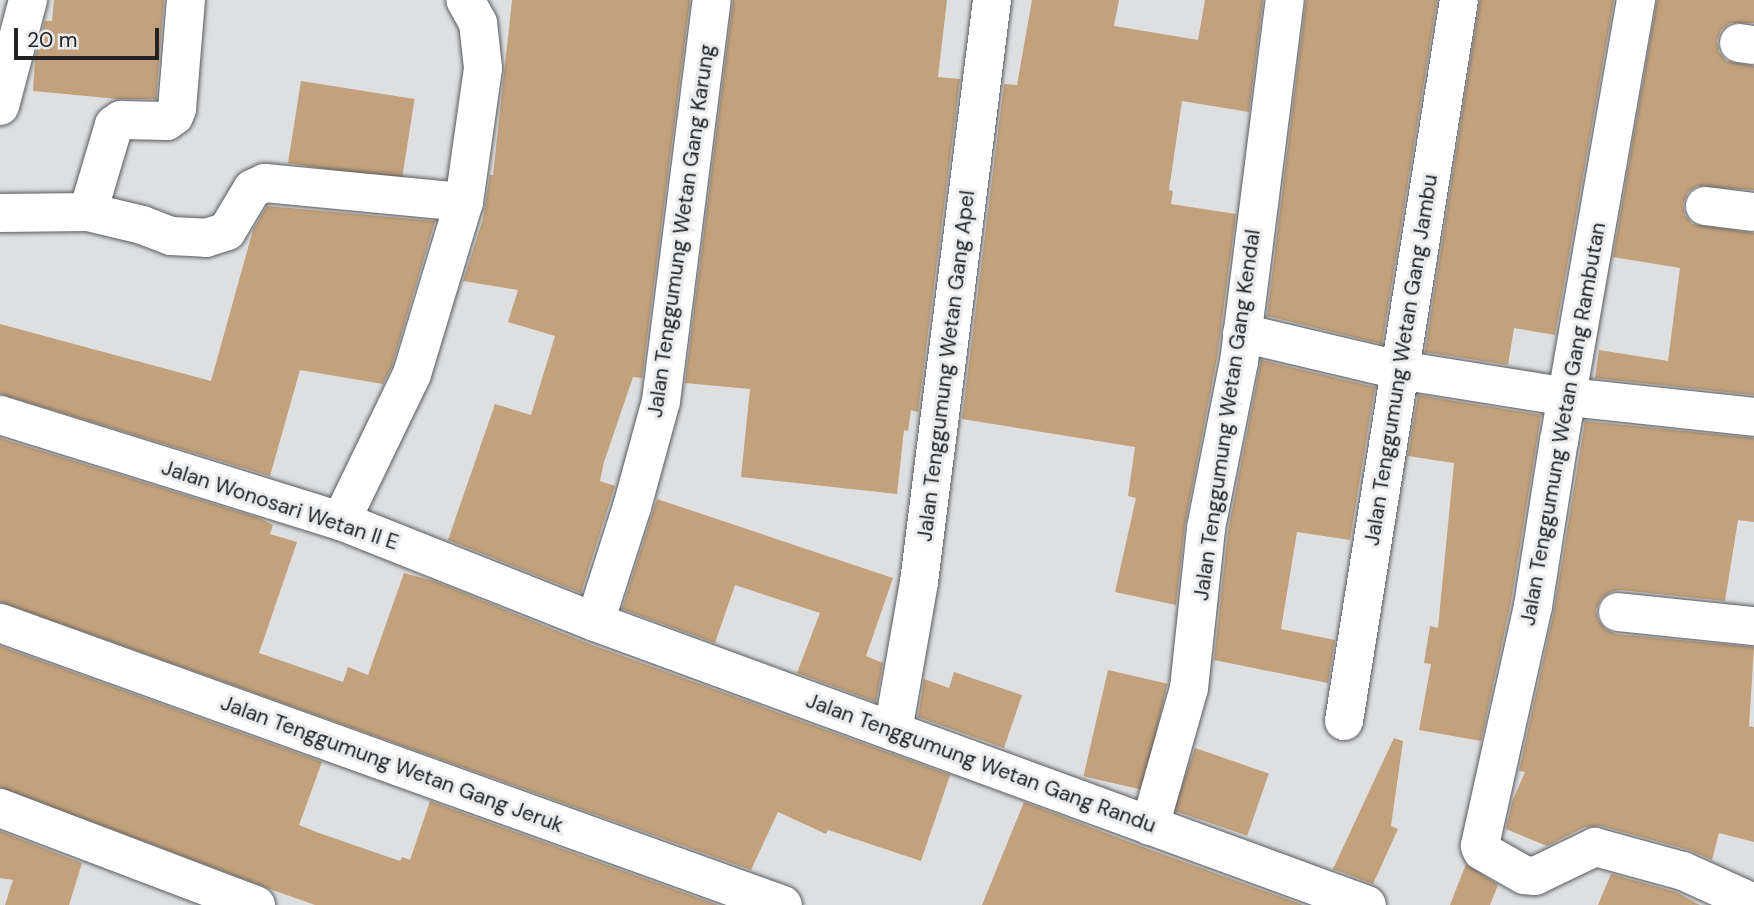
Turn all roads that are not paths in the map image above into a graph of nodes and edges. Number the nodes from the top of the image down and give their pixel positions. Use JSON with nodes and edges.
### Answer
{"nodes":[{"id":1,"x":28,"y":0,"type":"edge"},
{"id":2,"x":186,"y":0,"type":"edge"},
{"id":3,"x":465,"y":0,"type":"edge"},
{"id":4,"x":712,"y":0,"type":"edge"},
{"id":5,"x":992,"y":0,"type":"edge"},
{"id":6,"x":1285,"y":0,"type":"edge"},
{"id":7,"x":1460,"y":0,"type":"edge"},
{"id":8,"x":1636,"y":0,"type":"edge"},
{"id":9,"x":0,"y":106,"type":"edge"},
{"id":10,"x":464,"y":202,"type":"junction"},
{"id":11,"x":1705,"y":206,"type":"dead end"},
{"id":12,"x":88,"y":212,"type":"junction"},
{"id":13,"x":1754,"y":212,"type":"edge"},
{"id":14,"x":0,"y":213,"type":"edge"},
{"id":15,"x":1242,"y":333,"type":"junction"},
{"id":16,"x":1399,"y":370,"type":"junction"},
{"id":17,"x":1568,"y":397,"type":"junction"},
{"id":18,"x":0,"y":415,"type":"edge"},
{"id":19,"x":1754,"y":417,"type":"edge"},
{"id":20,"x":341,"y":521,"type":"junction"},
{"id":21,"x":1619,"y":612,"type":"dead end"},
{"id":22,"x":595,"y":622,"type":"junction"},
{"id":23,"x":0,"y":624,"type":"edge"},
{"id":24,"x":1754,"y":626,"type":"edge"},
{"id":25,"x":1344,"y":721,"type":"dead end"},
{"id":26,"x":893,"y":731,"type":"junction"},
{"id":27,"x":0,"y":808,"type":"edge"},
{"id":28,"x":1150,"y":826,"type":"junction"},
{"id":29,"x":1754,"y":902,"type":"edge"},
{"id":30,"x":256,"y":905,"type":"edge"},
{"id":31,"x":783,"y":905,"type":"edge"},
{"id":32,"x":1367,"y":905,"type":"edge"}],
"edges":[{"from":1,"to":9,"type":"street"},
{"from":2,"to":12,"type":"street"},
{"from":3,"to":10,"type":"street"},
{"from":4,"to":22,"type":"street","name":"Jalan Tenggumung Wetan Gang Karung"},
{"from":5,"to":26,"type":"street","name":"Jalan Tenggumung Wetan Gang Apel"},
{"from":6,"to":15,"type":"street","name":"Jalan Tenggumung Wetan Gang Kendal"},
{"from":7,"to":16,"type":"street","name":"Jalan Tenggumung Wetan Gang Jambu"},
{"from":8,"to":17,"type":"street","name":"Jalan Tenggumung Wetan Gang Rambutan"},
{"from":10,"to":12,"type":"street"},
{"from":10,"to":20,"type":"street"},
{"from":11,"to":13,"type":"street"},
{"from":12,"to":14,"type":"street"},
{"from":15,"to":16,"type":"street"},
{"from":15,"to":28,"type":"street","name":"Jalan Tenggumung Wetan Gang Kendal"},
{"from":16,"to":17,"type":"street"},
{"from":16,"to":25,"type":"street","name":"Jalan Tenggumung Wetan Gang Jambu"},
{"from":17,"to":19,"type":"street"},
{"from":17,"to":29,"type":"street","name":"Jalan Tenggumung Wetan Gang Rambutan"},
{"from":18,"to":20,"type":"street","name":"Jalan Wonosari Wetan II E"},
{"from":20,"to":22,"type":"street","name":"Jalan Wonosari Wetan II E"},
{"from":21,"to":24,"type":"street"},
{"from":22,"to":26,"type":"street","name":"Jalan Tenggumung Wetan Gang Randu"},
{"from":23,"to":31,"type":"street","name":"Jalan Tenggumung Wetan Gang Jeruk"},
{"from":26,"to":28,"type":"street","name":"Jalan Tenggumung Wetan Gang Randu"},
{"from":27,"to":30,"type":"street"},
{"from":28,"to":32,"type":"street","name":"Jalan Tenggumung Wetan Gang Randu"}]}
